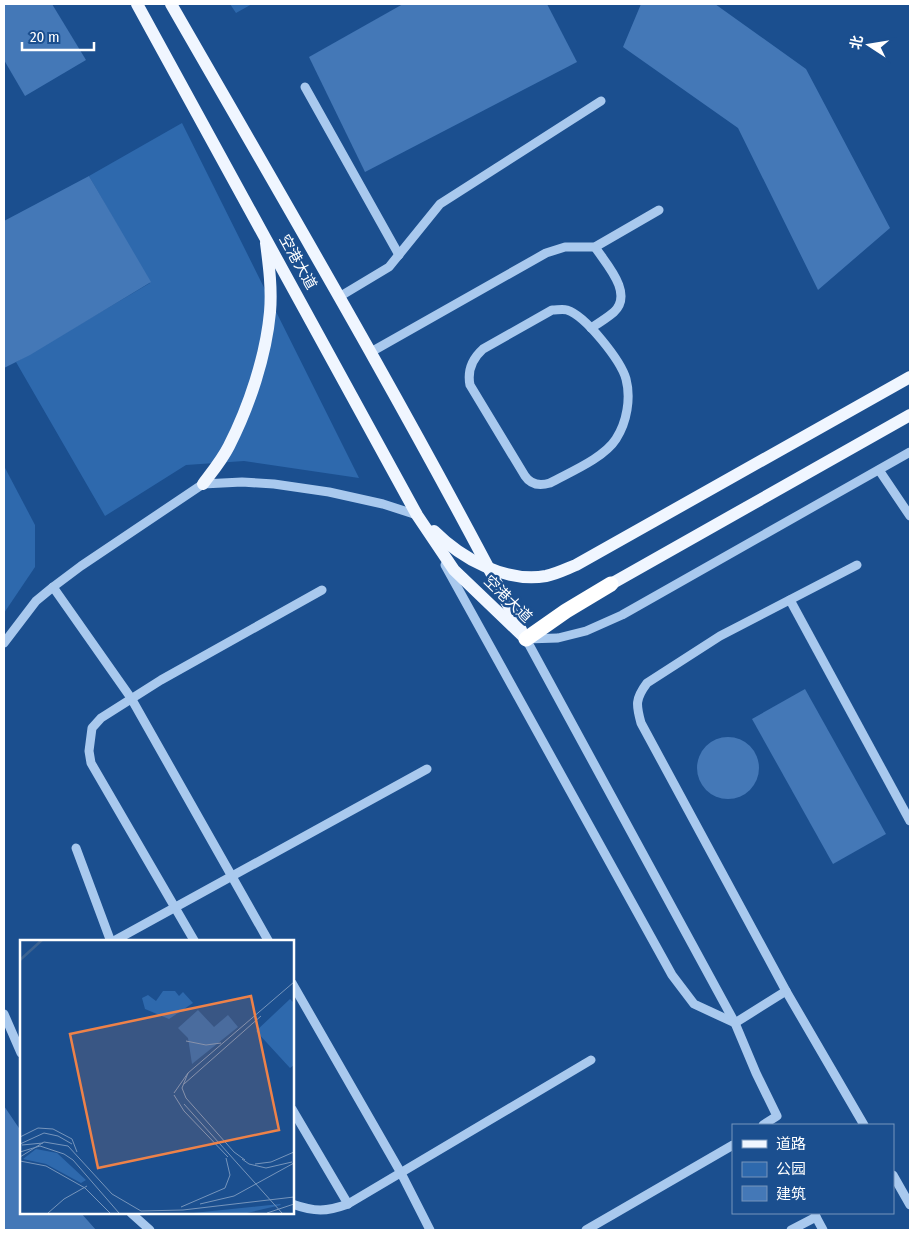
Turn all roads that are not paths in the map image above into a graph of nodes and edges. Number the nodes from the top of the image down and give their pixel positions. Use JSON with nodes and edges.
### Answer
{"nodes":[{"id":1,"x":137,"y":4,"type":"edge"},
{"id":2,"x":171,"y":4,"type":"edge"},
{"id":3,"x":305,"y":87,"type":"dead end"},
{"id":4,"x":600,"y":100,"type":"dead end"},
{"id":5,"x":659,"y":210,"type":"dead end"},
{"id":6,"x":265,"y":236,"type":"junction"},
{"id":7,"x":596,"y":247,"type":"junction"},
{"id":8,"x":399,"y":255,"type":"junction"},
{"id":9,"x":340,"y":297,"type":"junction"},
{"id":10,"x":591,"y":328,"type":"junction"},
{"id":11,"x":371,"y":352,"type":"junction"},
{"id":12,"x":910,"y":377,"type":"edge"},
{"id":13,"x":910,"y":415,"type":"edge"},
{"id":14,"x":910,"y":452,"type":"edge"},
{"id":15,"x":880,"y":470,"type":"junction"},
{"id":16,"x":203,"y":484,"type":"junction"},
{"id":17,"x":417,"y":515,"type":"junction"},
{"id":18,"x":910,"y":516,"type":"edge"},
{"id":19,"x":857,"y":565,"type":"dead end"},
{"id":20,"x":489,"y":568,"type":"junction"},
{"id":21,"x":611,"y":584,"type":"joint"},
{"id":22,"x":54,"y":587,"type":"junction"},
{"id":23,"x":322,"y":590,"type":"dead end"},
{"id":24,"x":790,"y":600,"type":"junction"},
{"id":25,"x":526,"y":639,"type":"junction"},
{"id":26,"x":4,"y":643,"type":"edge"},
{"id":27,"x":132,"y":698,"type":"junction"},
{"id":28,"x":426,"y":769,"type":"dead end"},
{"id":29,"x":910,"y":821,"type":"edge"},
{"id":30,"x":76,"y":848,"type":"dead end"},
{"id":31,"x":232,"y":876,"type":"junction"},
{"id":32,"x":175,"y":907,"type":"junction"},
{"id":33,"x":110,"y":940,"type":"edge"},
{"id":34,"x":115,"y":940,"type":"edge"},
{"id":35,"x":194,"y":940,"type":"edge"},
{"id":36,"x":268,"y":940,"type":"edge"},
{"id":37,"x":294,"y":986,"type":"edge"},
{"id":38,"x":786,"y":991,"type":"junction"},
{"id":39,"x":4,"y":1014,"type":"edge"},
{"id":40,"x":735,"y":1023,"type":"junction"},
{"id":41,"x":20,"y":1051,"type":"edge"},
{"id":42,"x":591,"y":1060,"type":"dead end"},
{"id":43,"x":294,"y":1112,"type":"edge"},
{"id":44,"x":777,"y":1116,"type":"junction"},
{"id":45,"x":765,"y":1124,"type":"edge"},
{"id":46,"x":781,"y":1124,"type":"edge"},
{"id":47,"x":863,"y":1124,"type":"edge"},
{"id":48,"x":732,"y":1146,"type":"edge"},
{"id":49,"x":401,"y":1173,"type":"junction"},
{"id":50,"x":894,"y":1177,"type":"edge"},
{"id":51,"x":348,"y":1204,"type":"junction"},
{"id":52,"x":294,"y":1205,"type":"edge"},
{"id":53,"x":910,"y":1205,"type":"edge"},
{"id":54,"x":132,"y":1214,"type":"edge"},
{"id":55,"x":815,"y":1215,"type":"edge"},
{"id":56,"x":150,"y":1230,"type":"edge"},
{"id":57,"x":430,"y":1230,"type":"edge"},
{"id":58,"x":586,"y":1230,"type":"edge"},
{"id":59,"x":791,"y":1230,"type":"edge"},
{"id":60,"x":823,"y":1230,"type":"edge"}],
"edges":[{"from":1,"to":6,"type":"main road","name":"空港大道"},
{"from":2,"to":9,"type":"main road","name":"空港大道"},
{"from":3,"to":8,"type":"street"},
{"from":4,"to":8,"type":"street"},
{"from":5,"to":7,"type":"street"},
{"from":6,"to":16,"type":"main road"},
{"from":6,"to":17,"type":"main road","name":"空港大道"},
{"from":7,"to":10,"type":"street"},
{"from":7,"to":11,"type":"street"},
{"from":8,"to":9,"type":"street"},
{"from":9,"to":11,"type":"main road","name":"空港大道"},
{"from":10,"to":10,"type":"street"},
{"from":11,"to":20,"type":"main road","name":"空港大道"},
{"from":12,"to":20,"type":"main road"},
{"from":13,"to":21,"type":"main road"},
{"from":14,"to":15,"type":"street"},
{"from":15,"to":18,"type":"street"},
{"from":15,"to":25,"type":"street"},
{"from":16,"to":17,"type":"street"},
{"from":16,"to":22,"type":"street"},
{"from":17,"to":20,"type":"main road"},
{"from":17,"to":25,"type":"main road","name":"空港大道"},
{"from":17,"to":40,"type":"street"},
{"from":19,"to":24,"type":"street"},
{"from":20,"to":25,"type":"main road","name":"空港大道"},
{"from":21,"to":25,"type":"highway"},
{"from":22,"to":26,"type":"street"},
{"from":22,"to":27,"type":"street"},
{"from":23,"to":27,"type":"street"},
{"from":24,"to":29,"type":"street"},
{"from":24,"to":38,"type":"street"},
{"from":25,"to":40,"type":"street"},
{"from":27,"to":31,"type":"street"},
{"from":27,"to":32,"type":"street"},
{"from":28,"to":31,"type":"street"},
{"from":30,"to":33,"type":"street"},
{"from":31,"to":32,"type":"street"},
{"from":31,"to":36,"type":"street"},
{"from":32,"to":34,"type":"street"},
{"from":32,"to":35,"type":"street"},
{"from":37,"to":49,"type":"street"},
{"from":38,"to":40,"type":"street"},
{"from":38,"to":47,"type":"street"},
{"from":39,"to":41,"type":"street"},
{"from":40,"to":44,"type":"street"},
{"from":42,"to":49,"type":"street"},
{"from":43,"to":51,"type":"street"},
{"from":44,"to":45,"type":"street"},
{"from":44,"to":46,"type":"street"},
{"from":48,"to":58,"type":"street"},
{"from":49,"to":51,"type":"street"},
{"from":49,"to":57,"type":"street"},
{"from":50,"to":53,"type":"street"},
{"from":51,"to":52,"type":"street"},
{"from":54,"to":56,"type":"street"},
{"from":55,"to":59,"type":"street"},
{"from":55,"to":60,"type":"street"}]}
